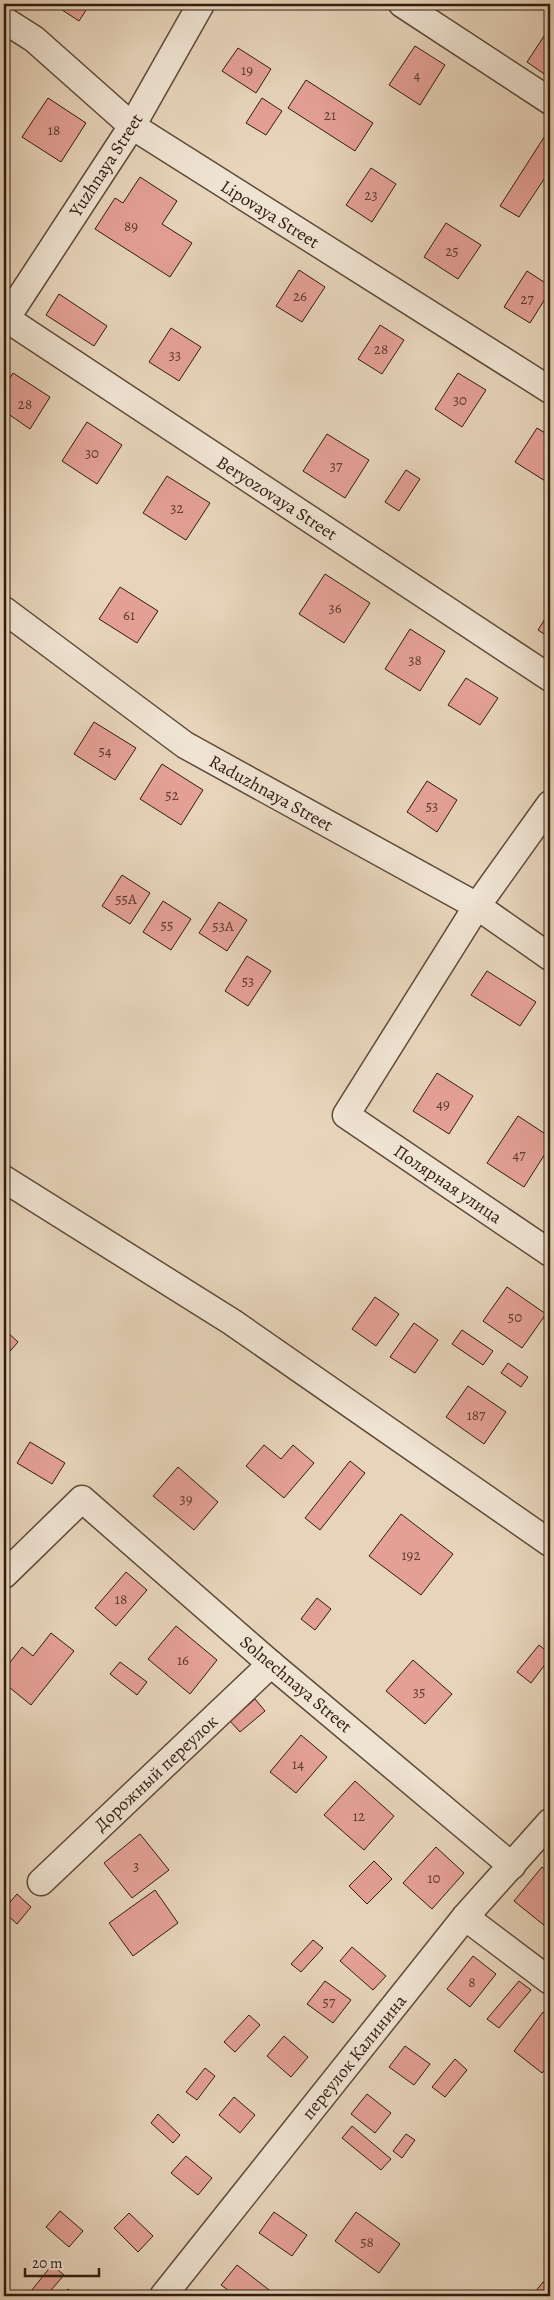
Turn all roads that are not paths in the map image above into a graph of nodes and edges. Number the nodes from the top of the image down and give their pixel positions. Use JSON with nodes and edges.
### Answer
{"nodes":[{"id":1,"x":201,"y":4,"type":"edge"},
{"id":2,"x":402,"y":4,"type":"edge"},
{"id":3,"x":4,"y":20,"type":"edge"},
{"id":4,"x":550,"y":101,"type":"edge"},
{"id":5,"x":132,"y":126,"type":"junction"},
{"id":6,"x":4,"y":320,"type":"edge"},
{"id":7,"x":550,"y":390,"type":"edge"},
{"id":8,"x":4,"y":610,"type":"edge"},
{"id":9,"x":550,"y":678,"type":"edge"},
{"id":10,"x":550,"y":804,"type":"edge"},
{"id":11,"x":476,"y":906,"type":"junction"},
{"id":12,"x":550,"y":957,"type":"edge"},
{"id":13,"x":11,"y":1183,"type":"edge"},
{"id":14,"x":550,"y":1253,"type":"edge"},
{"id":15,"x":550,"y":1543,"type":"edge"},
{"id":16,"x":5,"y":1572,"type":"edge"},
{"id":17,"x":271,"y":1664,"type":"junction"},
{"id":18,"x":550,"y":1822,"type":"edge"},
{"id":19,"x":512,"y":1866,"type":"junction"},
{"id":20,"x":41,"y":1882,"type":"dead end"},
{"id":21,"x":465,"y":1916,"type":"junction"},
{"id":22,"x":550,"y":1981,"type":"edge"},
{"id":23,"x":163,"y":2296,"type":"edge"}],
"edges":[{"from":1,"to":5,"type":"street","name":"Yuzhnaya Street"},
{"from":2,"to":4,"type":"street"},
{"from":3,"to":5,"type":"street","name":"Lipovaya Street"},
{"from":5,"to":6,"type":"street","name":"Yuzhnaya Street"},
{"from":5,"to":7,"type":"street","name":"Lipovaya Street"},
{"from":6,"to":9,"type":"street","name":"Beryozovaya Street"},
{"from":8,"to":11,"type":"street","name":"Raduzhnaya Street"},
{"from":10,"to":11,"type":"street"},
{"from":11,"to":12,"type":"street","name":"Raduzhnaya Street"},
{"from":11,"to":14,"type":"street","name":"Полярная улица"},
{"from":13,"to":15,"type":"street"},
{"from":16,"to":17,"type":"street","name":"Solnechnaya Street"},
{"from":17,"to":19,"type":"street","name":"Solnechnaya Street"},
{"from":17,"to":20,"type":"street","name":"Дорожный переулок"},
{"from":18,"to":19,"type":"street","name":"переулок Калинина"},
{"from":19,"to":21,"type":"street","name":"переулок Калинина"},
{"from":21,"to":22,"type":"street"},
{"from":21,"to":23,"type":"street","name":"переулок Калинина"}]}
